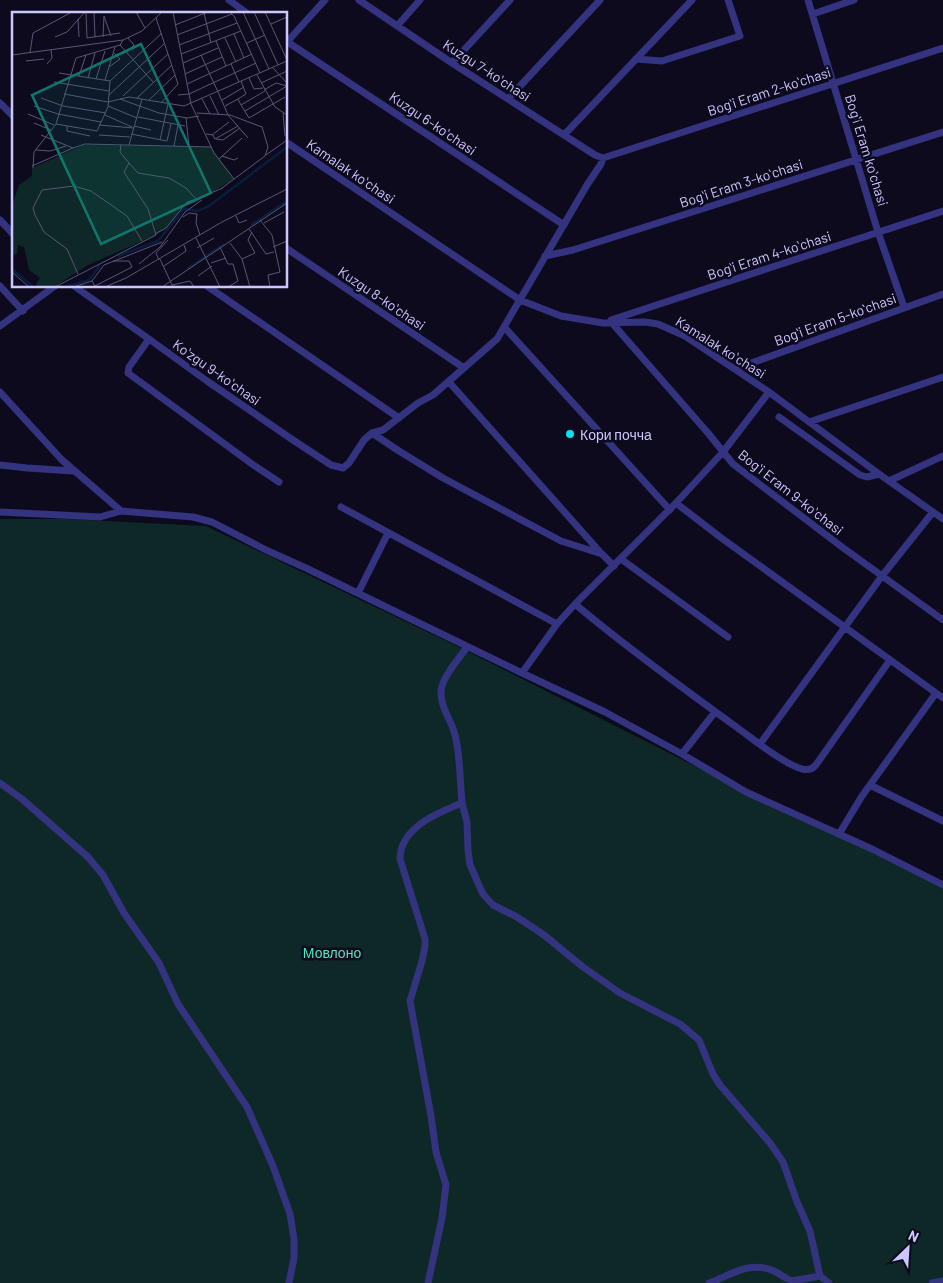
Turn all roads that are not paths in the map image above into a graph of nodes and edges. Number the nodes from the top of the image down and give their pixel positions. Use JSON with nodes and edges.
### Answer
{"nodes":[{"id":1,"x":229,"y":0,"type":"edge"},
{"id":2,"x":325,"y":0,"type":"edge"},
{"id":3,"x":359,"y":0,"type":"edge"},
{"id":4,"x":420,"y":0,"type":"edge"},
{"id":5,"x":510,"y":0,"type":"edge"},
{"id":6,"x":600,"y":0,"type":"edge"},
{"id":7,"x":692,"y":0,"type":"edge"},
{"id":8,"x":728,"y":0,"type":"edge"},
{"id":9,"x":808,"y":0,"type":"edge"},
{"id":10,"x":854,"y":0,"type":"edge"},
{"id":11,"x":245,"y":12,"type":"edge"},
{"id":12,"x":813,"y":14,"type":"junction"},
{"id":13,"x":397,"y":26,"type":"junction"},
{"id":14,"x":288,"y":41,"type":"edge"},
{"id":15,"x":288,"y":43,"type":"edge"},
{"id":16,"x":943,"y":48,"type":"edge"},
{"id":17,"x":636,"y":59,"type":"junction"},
{"id":18,"x":452,"y":63,"type":"junction"},
{"id":19,"x":834,"y":84,"type":"junction"},
{"id":20,"x":508,"y":99,"type":"junction"},
{"id":21,"x":0,"y":103,"type":"edge"},
{"id":22,"x":12,"y":115,"type":"edge"},
{"id":23,"x":943,"y":132,"type":"edge"},
{"id":24,"x":564,"y":135,"type":"junction"},
{"id":25,"x":288,"y":143,"type":"edge"},
{"id":26,"x":603,"y":158,"type":"junction"},
{"id":27,"x":857,"y":160,"type":"junction"},
{"id":28,"x":943,"y":211,"type":"edge"},
{"id":29,"x":0,"y":220,"type":"edge"},
{"id":30,"x":564,"y":225,"type":"junction"},
{"id":31,"x":878,"y":232,"type":"junction"},
{"id":32,"x":12,"y":234,"type":"edge"},
{"id":33,"x":288,"y":249,"type":"edge"},
{"id":34,"x":545,"y":256,"type":"junction"},
{"id":35,"x":0,"y":286,"type":"edge"},
{"id":36,"x":52,"y":288,"type":"edge"},
{"id":37,"x":77,"y":288,"type":"edge"},
{"id":38,"x":210,"y":288,"type":"edge"},
{"id":39,"x":943,"y":294,"type":"edge"},
{"id":40,"x":520,"y":300,"type":"junction"},
{"id":41,"x":904,"y":307,"type":"junction"},
{"id":42,"x":23,"y":311,"type":"junction"},
{"id":43,"x":603,"y":323,"type":"junction"},
{"id":44,"x":612,"y":323,"type":"junction"},
{"id":45,"x":0,"y":326,"type":"edge"},
{"id":46,"x":505,"y":328,"type":"junction"},
{"id":47,"x":149,"y":339,"type":"junction"},
{"id":48,"x":464,"y":368,"type":"junction"},
{"id":49,"x":735,"y":369,"type":"junction"},
{"id":50,"x":943,"y":376,"type":"edge"},
{"id":51,"x":449,"y":382,"type":"junction"},
{"id":52,"x":0,"y":392,"type":"edge"},
{"id":53,"x":769,"y":392,"type":"junction"},
{"id":54,"x":779,"y":417,"type":"dead end"},
{"id":55,"x":399,"y":418,"type":"junction"},
{"id":56,"x":809,"y":422,"type":"junction"},
{"id":57,"x":372,"y":433,"type":"junction"},
{"id":58,"x":723,"y":452,"type":"junction"},
{"id":59,"x":943,"y":456,"type":"edge"},
{"id":60,"x":0,"y":465,"type":"edge"},
{"id":61,"x":73,"y":471,"type":"junction"},
{"id":62,"x":879,"y":474,"type":"junction"},
{"id":63,"x":889,"y":481,"type":"junction"},
{"id":64,"x":279,"y":482,"type":"dead end"},
{"id":65,"x":676,"y":503,"type":"junction"},
{"id":66,"x":341,"y":507,"type":"dead end"},
{"id":67,"x":670,"y":510,"type":"junction"},
{"id":68,"x":121,"y":511,"type":"junction"},
{"id":69,"x":0,"y":512,"type":"edge"},
{"id":70,"x":933,"y":512,"type":"junction"},
{"id":71,"x":943,"y":519,"type":"edge"},
{"id":72,"x":388,"y":533,"type":"junction"},
{"id":73,"x":602,"y":554,"type":"junction"},
{"id":74,"x":621,"y":559,"type":"junction"},
{"id":75,"x":614,"y":566,"type":"junction"},
{"id":76,"x":882,"y":576,"type":"junction"},
{"id":77,"x":358,"y":593,"type":"junction"},
{"id":78,"x":575,"y":604,"type":"junction"},
{"id":79,"x":943,"y":620,"type":"edge"},
{"id":80,"x":557,"y":624,"type":"junction"},
{"id":81,"x":845,"y":628,"type":"junction"},
{"id":82,"x":728,"y":637,"type":"dead end"},
{"id":83,"x":467,"y":647,"type":"junction"},
{"id":84,"x":890,"y":660,"type":"junction"},
{"id":85,"x":522,"y":674,"type":"junction"},
{"id":86,"x":936,"y":693,"type":"junction"},
{"id":87,"x":943,"y":698,"type":"edge"},
{"id":88,"x":715,"y":712,"type":"junction"},
{"id":89,"x":760,"y":744,"type":"junction"},
{"id":90,"x":682,"y":754,"type":"junction"},
{"id":91,"x":0,"y":783,"type":"edge"},
{"id":92,"x":870,"y":785,"type":"junction"},
{"id":93,"x":462,"y":803,"type":"junction"},
{"id":94,"x":943,"y":821,"type":"edge"},
{"id":95,"x":839,"y":834,"type":"junction"},
{"id":96,"x":943,"y":884,"type":"edge"},
{"id":97,"x":820,"y":1276,"type":"junction"},
{"id":98,"x":943,"y":1282,"type":"edge"},
{"id":99,"x":290,"y":1283,"type":"edge"},
{"id":100,"x":428,"y":1283,"type":"edge"},
{"id":101,"x":709,"y":1283,"type":"edge"},
{"id":102,"x":829,"y":1283,"type":"edge"},
{"id":103,"x":932,"y":1283,"type":"edge"}],
"edges":[{"from":1,"to":11,"type":"street"},
{"from":2,"to":14,"type":"street"},
{"from":3,"to":13,"type":"street","name":"Kuzgu 7-koʻchasi"},
{"from":4,"to":13,"type":"street"},
{"from":5,"to":18,"type":"street"},
{"from":6,"to":20,"type":"street"},
{"from":7,"to":17,"type":"street"},
{"from":8,"to":17,"type":"street"},
{"from":9,"to":12,"type":"street","name":"Bogʻi Eram koʻchasi"},
{"from":10,"to":12,"type":"street"},
{"from":12,"to":19,"type":"street","name":"Bogʻi Eram koʻchasi"},
{"from":13,"to":18,"type":"street","name":"Kuzgu 7-koʻchasi"},
{"from":15,"to":30,"type":"street","name":"Kuzgu 6-koʻchasi"},
{"from":16,"to":19,"type":"street","name":"Bogʻi Eram 2-koʻchasi"},
{"from":17,"to":24,"type":"street"},
{"from":18,"to":20,"type":"street","name":"Kuzgu 7-koʻchasi"},
{"from":19,"to":26,"type":"street","name":"Bogʻi Eram 2-koʻchasi"},
{"from":19,"to":27,"type":"street","name":"Bogʻi Eram koʻchasi"},
{"from":20,"to":24,"type":"street","name":"Kuzgu 7-koʻchasi"},
{"from":21,"to":22,"type":"street"},
{"from":23,"to":27,"type":"street","name":"Bogʻi Eram 3-koʻchasi"},
{"from":24,"to":26,"type":"street","name":"Kuzgu 7-koʻchasi"},
{"from":25,"to":40,"type":"street","name":"Kamalak koʻchasi"},
{"from":26,"to":30,"type":"street"},
{"from":27,"to":31,"type":"street","name":"Bogʻi Eram koʻchasi"},
{"from":27,"to":34,"type":"street","name":"Bogʻi Eram 3-koʻchasi"},
{"from":28,"to":31,"type":"street","name":"Bogʻi Eram 4-koʻchasi"},
{"from":29,"to":32,"type":"street"},
{"from":30,"to":34,"type":"street"},
{"from":31,"to":41,"type":"street","name":"Bogʻi Eram koʻchasi"},
{"from":31,"to":43,"type":"street","name":"Bogʻi Eram 4-koʻchasi"},
{"from":33,"to":48,"type":"street","name":"Kuzgu 8-koʻchasi"},
{"from":34,"to":40,"type":"street"},
{"from":35,"to":42,"type":"street"},
{"from":36,"to":42,"type":"street"},
{"from":37,"to":47,"type":"street","name":"Koʻzgu 9-koʻchasi"},
{"from":38,"to":55,"type":"street"},
{"from":39,"to":41,"type":"street","name":"Bogʻi Eram 5-koʻchasi"},
{"from":40,"to":43,"type":"street","name":"Kamalak koʻchasi"},
{"from":40,"to":46,"type":"street"},
{"from":41,"to":49,"type":"street","name":"Bogʻi Eram 5-koʻchasi"},
{"from":42,"to":45,"type":"street"},
{"from":43,"to":44,"type":"street","name":"Kamalak koʻchasi"},
{"from":44,"to":49,"type":"street","name":"Kamalak koʻchasi"},
{"from":44,"to":58,"type":"street"},
{"from":46,"to":48,"type":"street"},
{"from":46,"to":67,"type":"street"},
{"from":47,"to":57,"type":"street","name":"Koʻzgu 9-koʻchasi"},
{"from":47,"to":64,"type":"street"},
{"from":48,"to":51,"type":"street"},
{"from":49,"to":53,"type":"street","name":"Kamalak koʻchasi"},
{"from":50,"to":56,"type":"street"},
{"from":51,"to":55,"type":"street"},
{"from":51,"to":73,"type":"street"},
{"from":52,"to":61,"type":"street"},
{"from":53,"to":56,"type":"street","name":"Kamalak koʻchasi"},
{"from":53,"to":58,"type":"street"},
{"from":54,"to":62,"type":"street"},
{"from":55,"to":57,"type":"street"},
{"from":56,"to":62,"type":"street","name":"Kamalak koʻchasi"},
{"from":57,"to":73,"type":"street"},
{"from":58,"to":65,"type":"street","name":"Bogʻi Eram 9-koʻchasi"},
{"from":58,"to":76,"type":"street","name":"Bogʻi Eram 9-koʻchasi"},
{"from":59,"to":63,"type":"street"},
{"from":60,"to":61,"type":"street"},
{"from":61,"to":68,"type":"street"},
{"from":62,"to":63,"type":"street","name":"Kamalak koʻchasi"},
{"from":63,"to":70,"type":"street","name":"Kamalak koʻchasi"},
{"from":65,"to":67,"type":"street","name":"Bogʻi Eram 9-koʻchasi"},
{"from":65,"to":81,"type":"street"},
{"from":66,"to":72,"type":"street"},
{"from":67,"to":74,"type":"street","name":"Bogʻi Eram 9-koʻchasi"},
{"from":68,"to":69,"type":"street"},
{"from":68,"to":77,"type":"street"},
{"from":70,"to":71,"type":"street","name":"Kamalak koʻchasi"},
{"from":70,"to":76,"type":"street"},
{"from":72,"to":77,"type":"street"},
{"from":72,"to":80,"type":"street"},
{"from":73,"to":75,"type":"street"},
{"from":74,"to":75,"type":"street","name":"Bogʻi Eram 9-koʻchasi"},
{"from":74,"to":82,"type":"street"},
{"from":75,"to":78,"type":"street","name":"Bogʻi Eram 9-koʻchasi"},
{"from":76,"to":79,"type":"street","name":"Bogʻi Eram 9-koʻchasi"},
{"from":76,"to":81,"type":"street"},
{"from":77,"to":83,"type":"street"},
{"from":78,"to":80,"type":"street","name":"Bogʻi Eram 9-koʻchasi"},
{"from":78,"to":88,"type":"street"},
{"from":80,"to":85,"type":"street","name":"Bogʻi Eram 9-koʻchasi"},
{"from":81,"to":84,"type":"street"},
{"from":81,"to":89,"type":"street"},
{"from":83,"to":85,"type":"street"},
{"from":83,"to":93,"type":"street"},
{"from":84,"to":86,"type":"street"},
{"from":84,"to":89,"type":"street"},
{"from":85,"to":90,"type":"street"},
{"from":86,"to":87,"type":"street"},
{"from":86,"to":92,"type":"street"},
{"from":88,"to":89,"type":"street"},
{"from":88,"to":90,"type":"street"},
{"from":90,"to":95,"type":"street"},
{"from":91,"to":99,"type":"street"},
{"from":92,"to":94,"type":"street"},
{"from":92,"to":95,"type":"street"},
{"from":93,"to":97,"type":"street"},
{"from":93,"to":100,"type":"street"},
{"from":95,"to":96,"type":"street"},
{"from":97,"to":101,"type":"street"},
{"from":97,"to":102,"type":"street"},
{"from":98,"to":103,"type":"street"}]}
